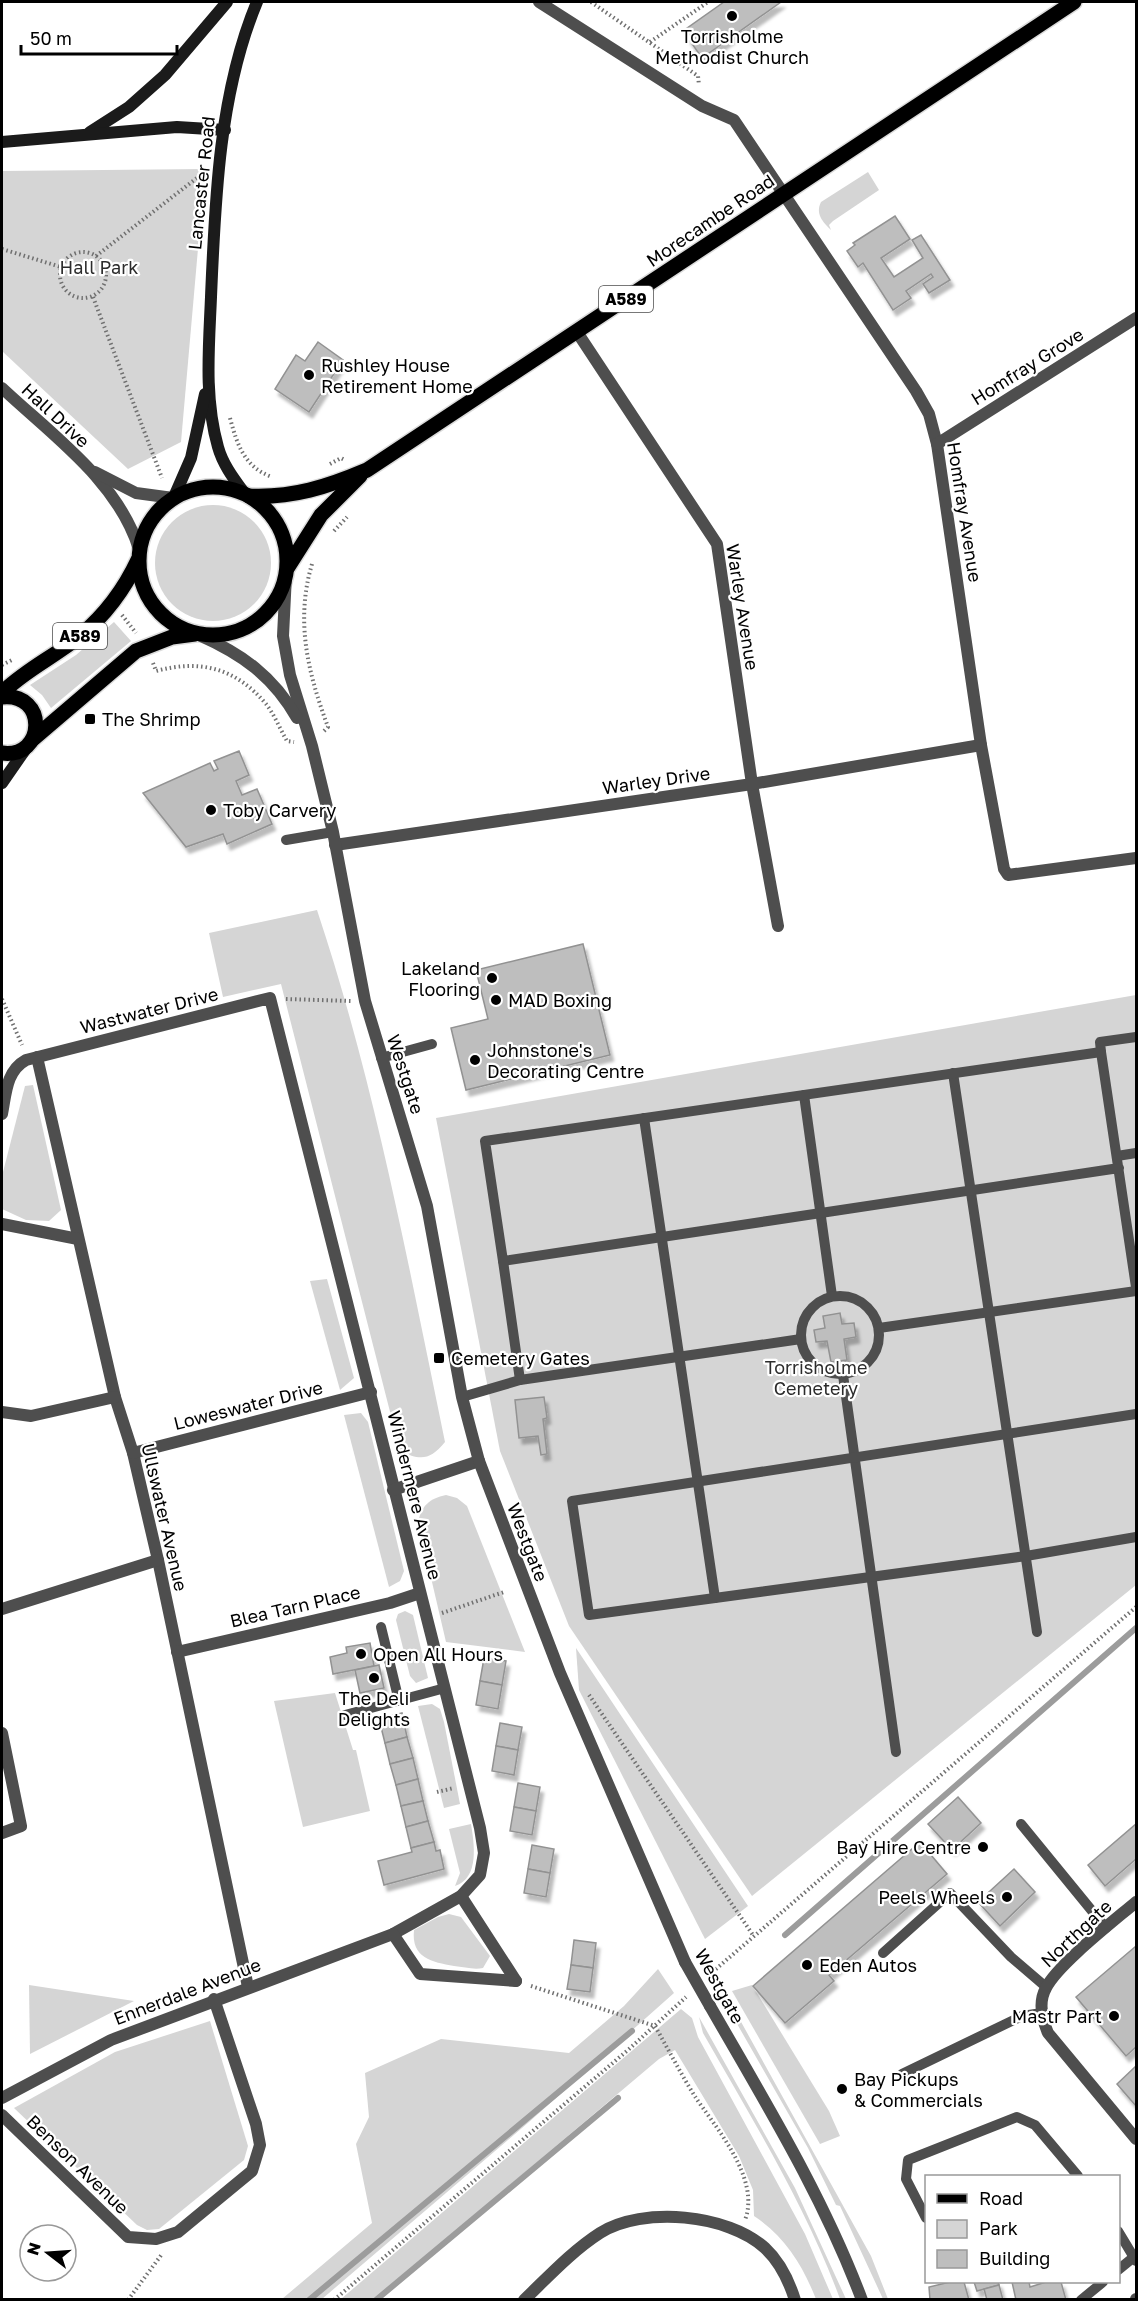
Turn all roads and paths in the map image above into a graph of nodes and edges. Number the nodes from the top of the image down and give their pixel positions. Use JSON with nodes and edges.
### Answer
{"nodes":[{"id":1,"x":227,"y":2,"type":"edge"},
{"id":2,"x":257,"y":2,"type":"edge"},
{"id":3,"x":539,"y":2,"type":"edge"},
{"id":4,"x":591,"y":2,"type":"edge"},
{"id":5,"x":708,"y":2,"type":"edge"},
{"id":6,"x":1074,"y":2,"type":"edge"},
{"id":7,"x":650,"y":42,"type":"junction"},
{"id":8,"x":702,"y":106,"type":"junction"},
{"id":9,"x":225,"y":130,"type":"junction"},
{"id":10,"x":87,"y":135,"type":"junction"},
{"id":11,"x":2,"y":142,"type":"edge"},
{"id":12,"x":222,"y":159,"type":"junction"},
{"id":13,"x":783,"y":194,"type":"junction"},
{"id":14,"x":2,"y":249,"type":"edge"},
{"id":15,"x":96,"y":256,"type":"junction"},
{"id":16,"x":61,"y":267,"type":"junction"},
{"id":17,"x":93,"y":297,"type":"junction"},
{"id":18,"x":1137,"y":318,"type":"edge"},
{"id":19,"x":577,"y":332,"type":"junction"},
{"id":20,"x":208,"y":372,"type":"junction"},
{"id":21,"x":2,"y":388,"type":"edge"},
{"id":22,"x":210,"y":405,"type":"junction"},
{"id":23,"x":937,"y":444,"type":"junction"},
{"id":24,"x":86,"y":467,"type":"junction"},
{"id":25,"x":322,"y":468,"type":"dead end"},
{"id":26,"x":367,"y":470,"type":"junction"},
{"id":27,"x":168,"y":473,"type":"dead end"},
{"id":28,"x":162,"y":478,"type":"junction"},
{"id":29,"x":281,"y":480,"type":"dead end"},
{"id":30,"x":156,"y":481,"type":"dead end"},
{"id":31,"x":247,"y":495,"type":"junction"},
{"id":32,"x":174,"y":498,"type":"junction"},
{"id":33,"x":349,"y":515,"type":"dead end"},
{"id":34,"x":327,"y":538,"type":"dead end"},
{"id":35,"x":139,"y":554,"type":"junction"},
{"id":36,"x":313,"y":560,"type":"dead end"},
{"id":37,"x":286,"y":573,"type":"junction"},
{"id":38,"x":122,"y":614,"type":"dead end"},
{"id":39,"x":197,"y":634,"type":"junction"},
{"id":40,"x":139,"y":636,"type":"dead end"},
{"id":41,"x":19,"y":655,"type":"dead end"},
{"id":42,"x":2,"y":665,"type":"edge"},
{"id":43,"x":154,"y":666,"type":"dead end"},
{"id":44,"x":2,"y":695,"type":"edge"},
{"id":45,"x":31,"y":741,"type":"junction"},
{"id":46,"x":981,"y":745,"type":"junction"},
{"id":47,"x":312,"y":746,"type":"junction"},
{"id":48,"x":2,"y":753,"type":"edge"},
{"id":49,"x":2,"y":783,"type":"edge"},
{"id":50,"x":752,"y":784,"type":"junction"},
{"id":51,"x":334,"y":839,"type":"junction"},
{"id":52,"x":286,"y":840,"type":"dead end"},
{"id":53,"x":1137,"y":858,"type":"edge"},
{"id":54,"x":778,"y":927,"type":"dead end"},
{"id":55,"x":270,"y":998,"type":"junction"},
{"id":56,"x":2,"y":999,"type":"edge"},
{"id":57,"x":365,"y":1001,"type":"junction"},
{"id":58,"x":1137,"y":1037,"type":"edge"},
{"id":59,"x":432,"y":1044,"type":"dead end"},
{"id":60,"x":1101,"y":1052,"type":"junction"},
{"id":61,"x":381,"y":1058,"type":"junction"},
{"id":62,"x":31,"y":1059,"type":"junction"},
{"id":63,"x":953,"y":1073,"type":"junction"},
{"id":64,"x":804,"y":1095,"type":"junction"},
{"id":65,"x":2,"y":1114,"type":"edge"},
{"id":66,"x":644,"y":1118,"type":"junction"},
{"id":67,"x":1137,"y":1153,"type":"edge"},
{"id":68,"x":1117,"y":1156,"type":"junction"},
{"id":69,"x":1119,"y":1168,"type":"junction"},
{"id":70,"x":970,"y":1190,"type":"junction"},
{"id":71,"x":820,"y":1213,"type":"junction"},
{"id":72,"x":2,"y":1224,"type":"edge"},
{"id":73,"x":661,"y":1237,"type":"junction"},
{"id":74,"x":78,"y":1239,"type":"junction"},
{"id":75,"x":503,"y":1261,"type":"junction"},
{"id":76,"x":1136,"y":1273,"type":"edge"},
{"id":77,"x":1137,"y":1289,"type":"edge"},
{"id":78,"x":832,"y":1296,"type":"junction"},
{"id":79,"x":989,"y":1312,"type":"junction"},
{"id":80,"x":879,"y":1328,"type":"junction"},
{"id":81,"x":801,"y":1339,"type":"junction"},
{"id":82,"x":679,"y":1357,"type":"junction"},
{"id":83,"x":843,"y":1375,"type":"junction"},
{"id":84,"x":520,"y":1380,"type":"junction"},
{"id":85,"x":371,"y":1392,"type":"junction"},
{"id":86,"x":115,"y":1397,"type":"junction"},
{"id":87,"x":462,"y":1397,"type":"junction"},
{"id":88,"x":2,"y":1412,"type":"edge"},
{"id":89,"x":1137,"y":1414,"type":"edge"},
{"id":90,"x":1007,"y":1434,"type":"junction"},
{"id":91,"x":133,"y":1453,"type":"junction"},
{"id":92,"x":854,"y":1458,"type":"junction"},
{"id":93,"x":479,"y":1461,"type":"junction"},
{"id":94,"x":698,"y":1482,"type":"junction"},
{"id":95,"x":393,"y":1490,"type":"junction"},
{"id":96,"x":1137,"y":1537,"type":"edge"},
{"id":97,"x":1026,"y":1556,"type":"junction"},
{"id":98,"x":158,"y":1560,"type":"junction"},
{"id":99,"x":871,"y":1576,"type":"junction"},
{"id":100,"x":504,"y":1592,"type":"dead end"},
{"id":101,"x":420,"y":1593,"type":"junction"},
{"id":102,"x":715,"y":1598,"type":"junction"},
{"id":103,"x":1137,"y":1607,"type":"edge"},
{"id":104,"x":2,"y":1609,"type":"edge"},
{"id":105,"x":436,"y":1615,"type":"dead end"},
{"id":106,"x":381,"y":1627,"type":"dead end"},
{"id":107,"x":1037,"y":1632,"type":"dead end"},
{"id":108,"x":177,"y":1652,"type":"junction"},
{"id":109,"x":445,"y":1688,"type":"junction"},
{"id":110,"x":584,"y":1688,"type":"dead end"},
{"id":111,"x":399,"y":1701,"type":"junction"},
{"id":112,"x":345,"y":1715,"type":"dead end"},
{"id":113,"x":2,"y":1733,"type":"edge"},
{"id":114,"x":896,"y":1752,"type":"dead end"},
{"id":115,"x":457,"y":1787,"type":"dead end"},
{"id":116,"x":437,"y":1792,"type":"dead end"},
{"id":117,"x":1021,"y":1824,"type":"dead end"},
{"id":118,"x":2,"y":1833,"type":"edge"},
{"id":119,"x":461,"y":1896,"type":"junction"},
{"id":120,"x":1137,"y":1902,"type":"edge"},
{"id":121,"x":1106,"y":1928,"type":"junction"},
{"id":122,"x":393,"y":1934,"type":"junction"},
{"id":123,"x":753,"y":1935,"type":"junction"},
{"id":124,"x":883,"y":1953,"type":"dead end"},
{"id":125,"x":516,"y":1981,"type":"junction"},
{"id":126,"x":704,"y":1981,"type":"dead end"},
{"id":127,"x":248,"y":1987,"type":"junction"},
{"id":128,"x":1046,"y":1987,"type":"junction"},
{"id":129,"x":687,"y":1996,"type":"dead end"},
{"id":130,"x":214,"y":1999,"type":"junction"},
{"id":131,"x":1042,"y":2013,"type":"junction"},
{"id":132,"x":655,"y":2026,"type":"junction"},
{"id":133,"x":902,"y":2074,"type":"dead end"},
{"id":134,"x":2,"y":2098,"type":"edge"},
{"id":135,"x":2,"y":2115,"type":"edge"},
{"id":136,"x":1137,"y":2139,"type":"edge"},
{"id":137,"x":1077,"y":2175,"type":"edge"},
{"id":138,"x":925,"y":2214,"type":"edge"},
{"id":139,"x":178,"y":2232,"type":"junction"},
{"id":140,"x":740,"y":2232,"type":"junction"},
{"id":141,"x":1120,"y":2233,"type":"edge"},
{"id":142,"x":1135,"y":2259,"type":"edge"},
{"id":143,"x":1120,"y":2269,"type":"edge"},
{"id":144,"x":1102,"y":2283,"type":"edge"},
{"id":145,"x":128,"y":2300,"type":"edge"},
{"id":146,"x":334,"y":2300,"type":"edge"},
{"id":147,"x":524,"y":2300,"type":"edge"},
{"id":148,"x":795,"y":2300,"type":"edge"},
{"id":149,"x":862,"y":2300,"type":"edge"},
{"id":150,"x":1081,"y":2300,"type":"edge"}],
"edges":[{"from":1,"to":10,"type":"main road"},
{"from":2,"to":9,"type":"main road","name":"Lancaster Road"},
{"from":3,"to":8,"type":"street","name":"Homfray Avenue"},
{"from":4,"to":7,"type":"path"},
{"from":5,"to":7,"type":"path"},
{"from":6,"to":13,"type":"main road","name":"Morecambe Road","number":"A589"},
{"from":7,"to":8,"type":"path"},
{"from":8,"to":13,"type":"street","name":"Homfray Avenue"},
{"from":9,"to":10,"type":"main road"},
{"from":9,"to":12,"type":"main road","name":"Lancaster Road"},
{"from":10,"to":11,"type":"main road"},
{"from":12,"to":15,"type":"path"},
{"from":12,"to":20,"type":"main road","name":"Lancaster Road"},
{"from":13,"to":19,"type":"main road","name":"Morecambe Road","number":"A589"},
{"from":13,"to":23,"type":"street","name":"Homfray Avenue"},
{"from":14,"to":16,"type":"path"},
{"from":15,"to":16,"type":"path"},
{"from":15,"to":17,"type":"path"},
{"from":16,"to":17,"type":"path"},
{"from":17,"to":28,"type":"path"},
{"from":18,"to":23,"type":"street","name":"Homfray Grove"},
{"from":19,"to":26,"type":"main road","name":"Morecambe Road","number":"A589"},
{"from":19,"to":50,"type":"street","name":"Warley Avenue"},
{"from":20,"to":22,"type":"main road","name":"Lancaster Road"},
{"from":20,"to":32,"type":"main road","name":"Lancaster Road"},
{"from":21,"to":24,"type":"street","name":"Hall Drive"},
{"from":22,"to":29,"type":"path"},
{"from":22,"to":31,"type":"main road","name":"Lancaster Road"},
{"from":23,"to":46,"type":"street","name":"Homfray Avenue"},
{"from":24,"to":32,"type":"street","name":"Hall Drive"},
{"from":24,"to":35,"type":"street","name":"Hall Drive"},
{"from":25,"to":26,"type":"path"},
{"from":26,"to":31,"type":"main road","name":"Morecambe Road","number":"A589"},
{"from":26,"to":37,"type":"main road","name":"Morecambe Road","number":"A589"},
{"from":27,"to":28,"type":"path"},
{"from":28,"to":30,"type":"path"},
{"from":31,"to":32,"type":"main road","number":"A589"},
{"from":31,"to":37,"type":"main road","number":"A589"},
{"from":32,"to":35,"type":"main road","number":"A589"},
{"from":33,"to":34,"type":"path"},
{"from":35,"to":39,"type":"main road"},
{"from":35,"to":44,"type":"main road","number":"A589"},
{"from":36,"to":47,"type":"path"},
{"from":37,"to":39,"type":"main road","number":"A589"},
{"from":37,"to":47,"type":"street","name":"Westgate"},
{"from":38,"to":40,"type":"path"},
{"from":39,"to":45,"type":"main road","number":"A589"},
{"from":39,"to":47,"type":"street","name":"Westgate"},
{"from":41,"to":42,"type":"path"},
{"from":43,"to":47,"type":"path"},
{"from":44,"to":45,"type":"main road","number":"A589"},
{"from":45,"to":48,"type":"main road","number":"A589"},
{"from":45,"to":49,"type":"main road"},
{"from":46,"to":50,"type":"street","name":"Warley Drive"},
{"from":46,"to":53,"type":"street","name":"Homfray Avenue"},
{"from":47,"to":51,"type":"street","name":"Westgate"},
{"from":50,"to":51,"type":"street","name":"Warley Drive"},
{"from":50,"to":54,"type":"street","name":"Warley Avenue"},
{"from":51,"to":52,"type":"lane"},
{"from":51,"to":57,"type":"street","name":"Westgate"},
{"from":55,"to":57,"type":"path"},
{"from":55,"to":62,"type":"street","name":"Wastwater Drive"},
{"from":55,"to":85,"type":"street","name":"Windermere Avenue"},
{"from":56,"to":62,"type":"path"},
{"from":57,"to":61,"type":"street","name":"Westgate"},
{"from":58,"to":60,"type":"lane"},
{"from":59,"to":61,"type":"lane"},
{"from":60,"to":63,"type":"lane"},
{"from":60,"to":68,"type":"lane"},
{"from":61,"to":87,"type":"street","name":"Westgate"},
{"from":62,"to":65,"type":"street"},
{"from":62,"to":74,"type":"street","name":"Ullswater Avenue"},
{"from":63,"to":64,"type":"lane"},
{"from":63,"to":70,"type":"lane"},
{"from":64,"to":66,"type":"lane"},
{"from":64,"to":71,"type":"lane"},
{"from":66,"to":73,"type":"lane"},
{"from":66,"to":75,"type":"lane"},
{"from":67,"to":68,"type":"lane"},
{"from":68,"to":69,"type":"lane"},
{"from":69,"to":70,"type":"lane"},
{"from":69,"to":76,"type":"lane"},
{"from":70,"to":71,"type":"lane"},
{"from":70,"to":79,"type":"lane"},
{"from":71,"to":73,"type":"lane"},
{"from":71,"to":78,"type":"lane"},
{"from":72,"to":74,"type":"street"},
{"from":73,"to":75,"type":"lane"},
{"from":73,"to":82,"type":"lane"},
{"from":74,"to":86,"type":"street","name":"Ullswater Avenue"},
{"from":75,"to":84,"type":"lane"},
{"from":76,"to":77,"type":"lane"},
{"from":77,"to":79,"type":"lane"},
{"from":78,"to":80,"type":"lane"},
{"from":78,"to":81,"type":"lane"},
{"from":79,"to":80,"type":"lane"},
{"from":79,"to":90,"type":"lane"},
{"from":80,"to":83,"type":"lane"},
{"from":81,"to":82,"type":"lane"},
{"from":81,"to":83,"type":"lane"},
{"from":82,"to":84,"type":"lane"},
{"from":82,"to":94,"type":"lane"},
{"from":83,"to":92,"type":"lane"},
{"from":84,"to":87,"type":"lane"},
{"from":85,"to":91,"type":"street","name":"Loweswater Drive"},
{"from":85,"to":95,"type":"street","name":"Windermere Avenue"},
{"from":86,"to":88,"type":"street"},
{"from":86,"to":91,"type":"street","name":"Ullswater Avenue"},
{"from":87,"to":93,"type":"street","name":"Westgate"},
{"from":89,"to":90,"type":"lane"},
{"from":90,"to":92,"type":"lane"},
{"from":90,"to":97,"type":"lane"},
{"from":91,"to":98,"type":"street","name":"Ullswater Avenue"},
{"from":92,"to":94,"type":"lane"},
{"from":92,"to":99,"type":"lane"},
{"from":93,"to":95,"type":"street"},
{"from":93,"to":149,"type":"street","name":"Westgate","bridge":true},
{"from":94,"to":102,"type":"lane"},
{"from":94,"to":102,"type":"lane"},
{"from":95,"to":101,"type":"street","name":"Windermere Avenue"},
{"from":96,"to":97,"type":"lane"},
{"from":97,"to":99,"type":"lane"},
{"from":97,"to":107,"type":"lane"},
{"from":98,"to":104,"type":"street"},
{"from":98,"to":108,"type":"street","name":"Ullswater Avenue"},
{"from":99,"to":102,"type":"lane"},
{"from":99,"to":114,"type":"lane"},
{"from":100,"to":105,"type":"path"},
{"from":101,"to":108,"type":"street","name":"Blea Tarn Place"},
{"from":101,"to":109,"type":"street","name":"Windermere Avenue"},
{"from":103,"to":123,"type":"path"},
{"from":106,"to":111,"type":"lane"},
{"from":108,"to":127,"type":"street","name":"Ullswater Avenue"},
{"from":109,"to":111,"type":"lane"},
{"from":109,"to":119,"type":"street","name":"Windermere Avenue"},
{"from":110,"to":123,"type":"path"},
{"from":111,"to":112,"type":"lane"},
{"from":113,"to":118,"type":"street"},
{"from":115,"to":116,"type":"path"},
{"from":117,"to":121,"type":"lane"},
{"from":119,"to":122,"type":"street","name":"Ennerdale Avenue"},
{"from":119,"to":125,"type":"street"},
{"from":120,"to":121,"type":"street","name":"Northgate"},
{"from":121,"to":128,"type":"street","name":"Northgate"},
{"from":122,"to":125,"type":"street"},
{"from":122,"to":127,"type":"street","name":"Ennerdale Avenue"},
{"from":123,"to":126,"type":"path"},
{"from":124,"to":128,"type":"lane"},
{"from":125,"to":132,"type":"path"},
{"from":127,"to":130,"type":"street","name":"Ennerdale Avenue"},
{"from":128,"to":131,"type":"street","name":"Northgate"},
{"from":129,"to":132,"type":"path"},
{"from":130,"to":134,"type":"street","name":"Ennerdale Avenue"},
{"from":130,"to":139,"type":"street","name":"Benson Avenue"},
{"from":131,"to":133,"type":"lane"},
{"from":131,"to":136,"type":"street"},
{"from":132,"to":140,"type":"path"},
{"from":132,"to":146,"type":"path"},
{"from":135,"to":139,"type":"street","name":"Benson Avenue"},
{"from":137,"to":138,"type":"lane"},
{"from":139,"to":145,"type":"path"},
{"from":140,"to":147,"type":"street"},
{"from":140,"to":148,"type":"street"},
{"from":141,"to":142,"type":"lane"},
{"from":142,"to":143,"type":"lane"},
{"from":144,"to":150,"type":"lane"}]}
